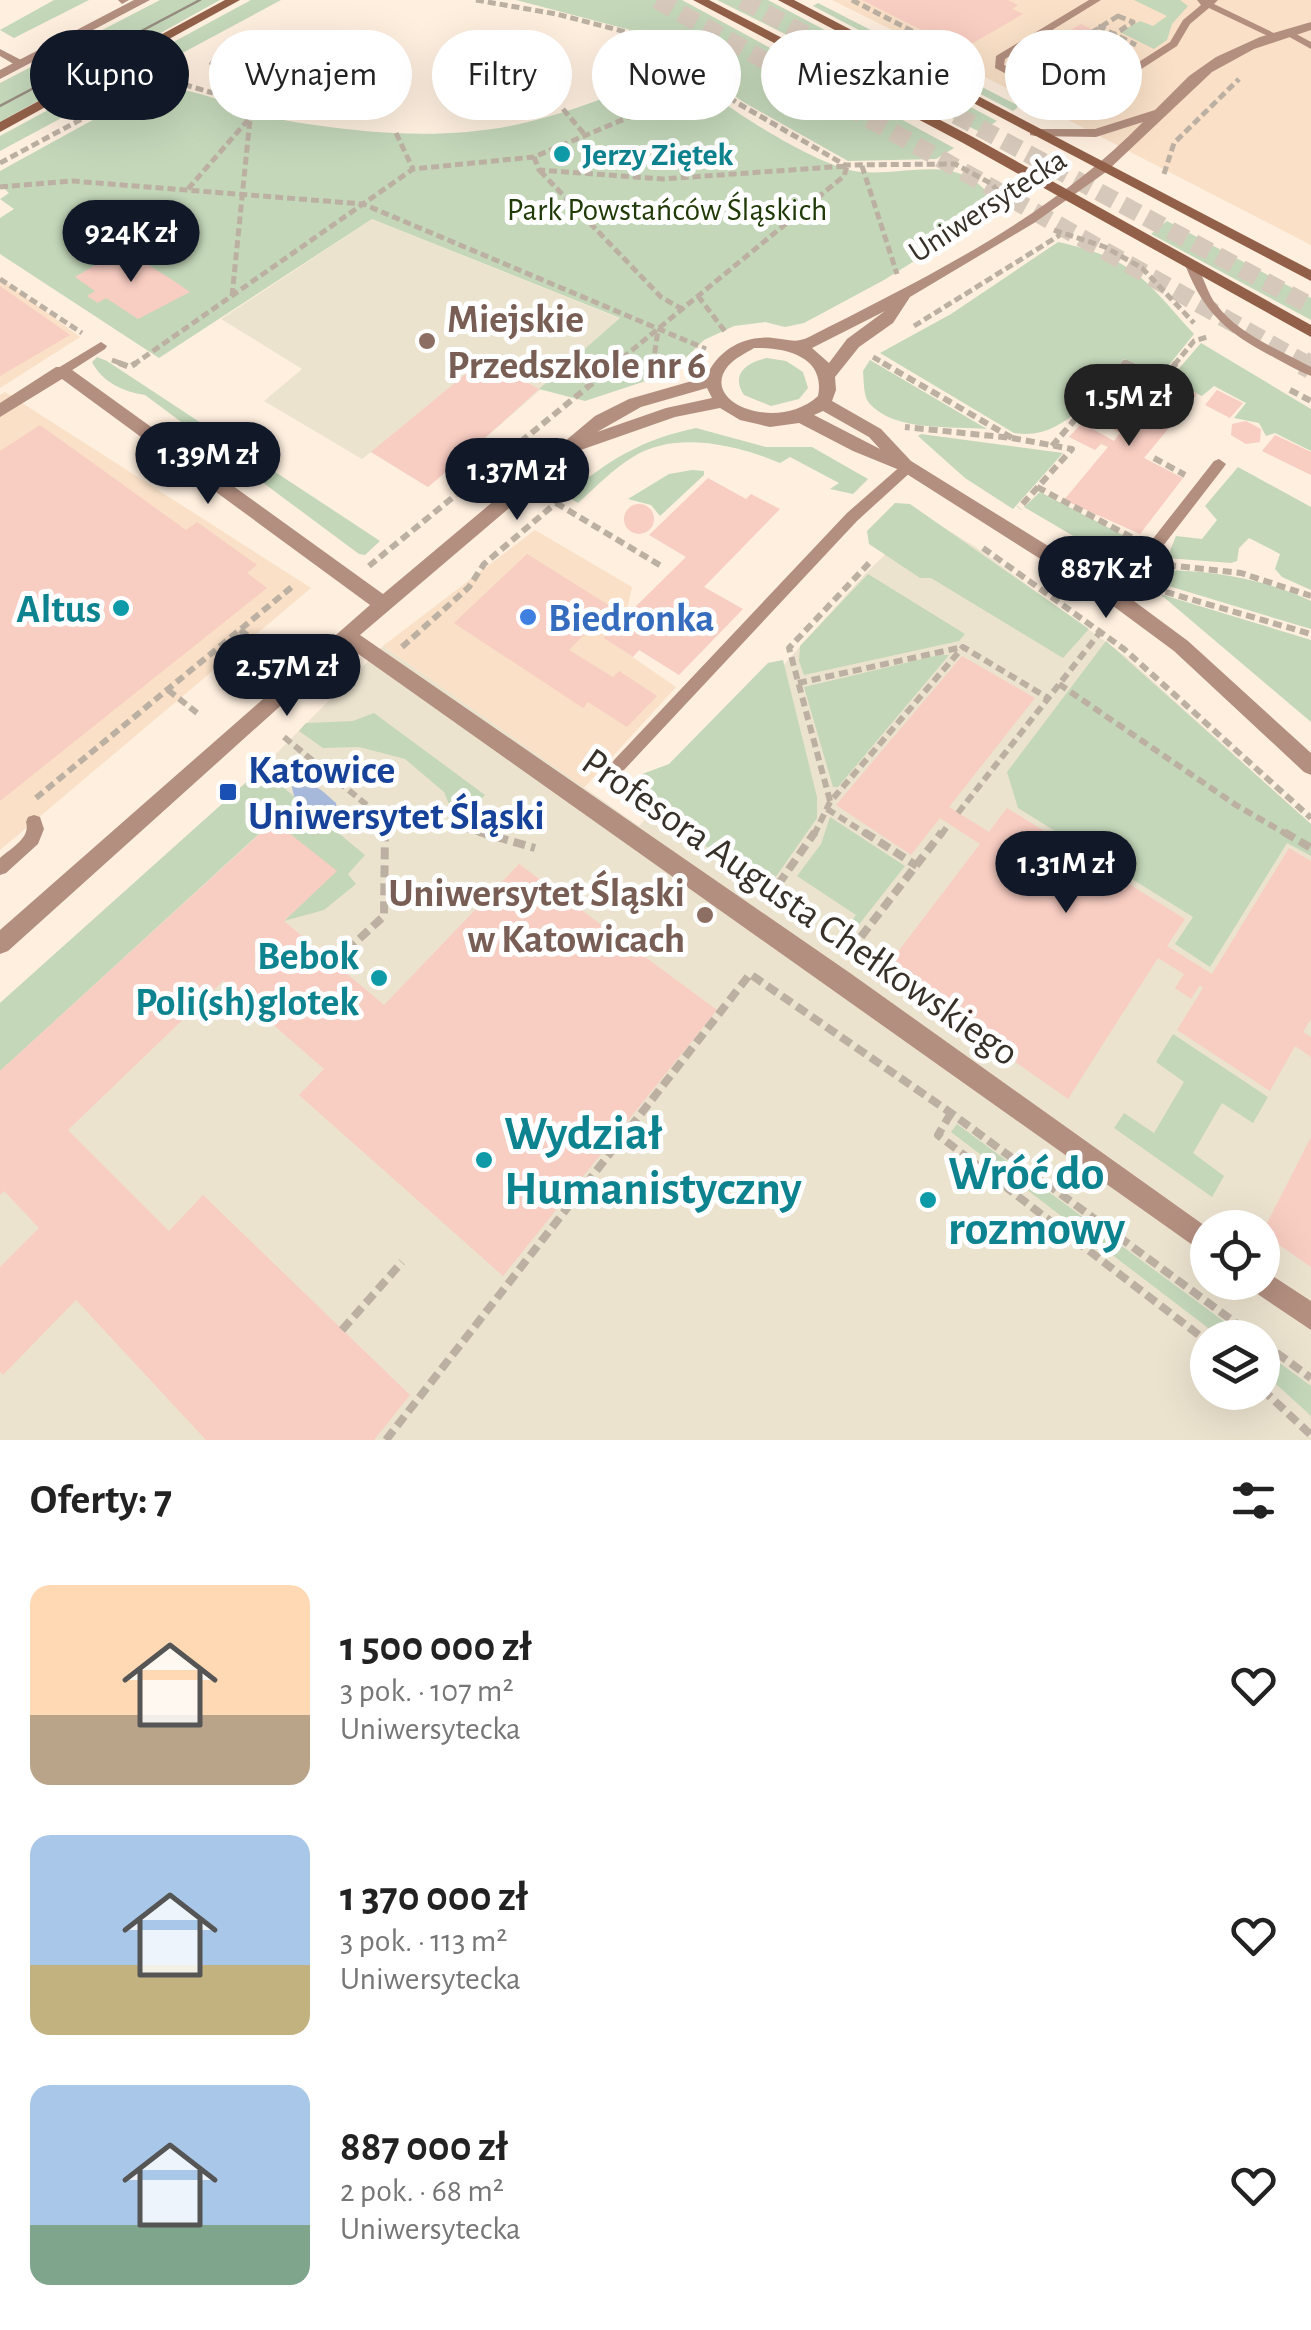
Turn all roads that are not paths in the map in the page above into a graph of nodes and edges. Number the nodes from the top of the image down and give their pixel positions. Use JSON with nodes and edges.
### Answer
{"nodes":[{"id":1,"x":144,"y":0,"type":"edge"},
{"id":2,"x":234,"y":0,"type":"edge"},
{"id":3,"x":699,"y":0,"type":"edge"},
{"id":4,"x":784,"y":0,"type":"edge"},
{"id":5,"x":1096,"y":0,"type":"edge"},
{"id":6,"x":1207,"y":2,"type":"edge"},
{"id":7,"x":1311,"y":26,"type":"edge"},
{"id":8,"x":1049,"y":30,"type":"edge"},
{"id":9,"x":1281,"y":34,"type":"junction"},
{"id":10,"x":1311,"y":46,"type":"edge"},
{"id":11,"x":0,"y":52,"type":"edge"},
{"id":12,"x":21,"y":64,"type":"junction"},
{"id":13,"x":1142,"y":65,"type":"edge"},
{"id":14,"x":0,"y":75,"type":"edge"},
{"id":15,"x":1161,"y":111,"type":"junction"},
{"id":16,"x":0,"y":128,"type":"edge"},
{"id":17,"x":1035,"y":132,"type":"junction"},
{"id":18,"x":1104,"y":167,"type":"junction"},
{"id":19,"x":1066,"y":194,"type":"junction"},
{"id":20,"x":1192,"y":267,"type":"junction"},
{"id":21,"x":1311,"y":276,"type":"edge"},
{"id":22,"x":904,"y":296,"type":"junction"},
{"id":23,"x":1311,"y":332,"type":"edge"},
{"id":24,"x":100,"y":346,"type":"road end"},
{"id":25,"x":800,"y":348,"type":"junction"},
{"id":26,"x":62,"y":371,"type":"junction"},
{"id":27,"x":1311,"y":372,"type":"edge"},
{"id":28,"x":828,"y":374,"type":"junction"},
{"id":29,"x":712,"y":381,"type":"junction"},
{"id":30,"x":721,"y":402,"type":"junction"},
{"id":31,"x":823,"y":403,"type":"junction"},
{"id":32,"x":0,"y":411,"type":"edge"},
{"id":33,"x":803,"y":417,"type":"junction"},
{"id":34,"x":570,"y":447,"type":"junction"},
{"id":35,"x":1219,"y":464,"type":"dead end"},
{"id":36,"x":908,"y":467,"type":"junction"},
{"id":37,"x":1112,"y":595,"type":"junction"},
{"id":38,"x":383,"y":604,"type":"junction"},
{"id":39,"x":346,"y":635,"type":"junction"},
{"id":40,"x":619,"y":765,"type":"dead end"},
{"id":41,"x":1311,"y":766,"type":"edge"},
{"id":42,"x":34,"y":822,"type":"dead end"},
{"id":43,"x":0,"y":868,"type":"edge"},
{"id":44,"x":0,"y":944,"type":"edge"},
{"id":45,"x":1190,"y":1231,"type":"edge"},
{"id":46,"x":1280,"y":1295,"type":"edge"},
{"id":47,"x":1311,"y":1318,"type":"edge"}],
"edges":[{"from":1,"to":12,"type":"street"},
{"from":2,"to":16,"type":"main road"},
{"from":3,"to":19,"type":"main road"},
{"from":4,"to":17,"type":"main road"},
{"from":5,"to":8,"type":"lane"},
{"from":6,"to":9,"type":"lane"},
{"from":6,"to":13,"type":"lane"},
{"from":7,"to":9,"type":"street","name":"Uniwersytecka"},
{"from":9,"to":10,"type":"lane"},
{"from":9,"to":15,"type":"street","name":"Uniwersytecka"},
{"from":11,"to":12,"type":"lane"},
{"from":12,"to":14,"type":"street"},
{"from":15,"to":17,"type":"street"},
{"from":15,"to":18,"type":"street","name":"Uniwersytecka"},
{"from":17,"to":18,"type":"main road"},
{"from":18,"to":19,"type":"street","name":"Uniwersytecka"},
{"from":18,"to":21,"type":"main road"},
{"from":19,"to":20,"type":"main road"},
{"from":19,"to":22,"type":"street","name":"Uniwersytecka"},
{"from":20,"to":23,"type":"main road"},
{"from":20,"to":27,"type":"lane"},
{"from":22,"to":25,"type":"street","name":"Uniwersytecka"},
{"from":22,"to":28,"type":"street","name":"Uniwersytecka"},
{"from":24,"to":26,"type":"lane"},
{"from":25,"to":28,"type":"street"},
{"from":25,"to":29,"type":"street"},
{"from":26,"to":32,"type":"street"},
{"from":26,"to":38,"type":"street"},
{"from":28,"to":31,"type":"street"},
{"from":29,"to":30,"type":"street"},
{"from":29,"to":34,"type":"street"},
{"from":30,"to":33,"type":"street"},
{"from":30,"to":34,"type":"street"},
{"from":31,"to":33,"type":"street"},
{"from":31,"to":36,"type":"street"},
{"from":33,"to":36,"type":"street"},
{"from":34,"to":38,"type":"street"},
{"from":35,"to":37,"type":"lane"},
{"from":36,"to":37,"type":"street"},
{"from":36,"to":40,"type":"lane"},
{"from":37,"to":41,"type":"street"},
{"from":38,"to":39,"type":"street"},
{"from":39,"to":44,"type":"street"},
{"from":39,"to":45,"type":"street","name":"Profesora Augusta Chełkowskiego"},
{"from":42,"to":43,"type":"lane"},
{"from":46,"to":47,"type":"street"}]}
